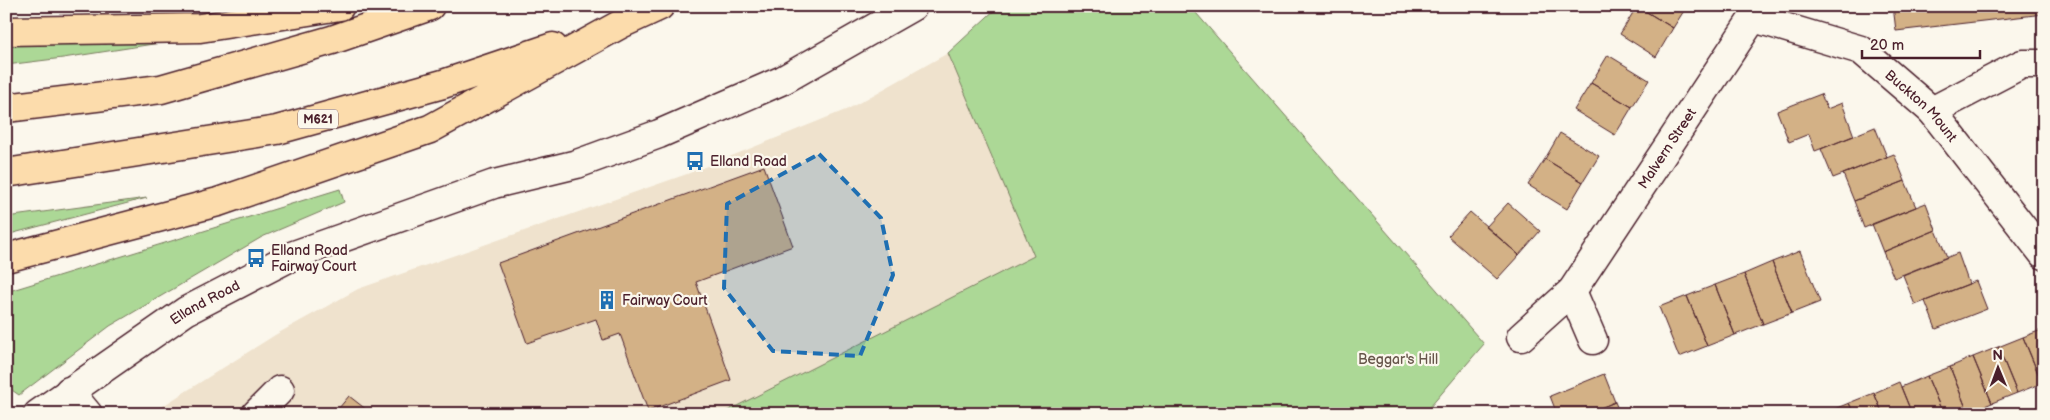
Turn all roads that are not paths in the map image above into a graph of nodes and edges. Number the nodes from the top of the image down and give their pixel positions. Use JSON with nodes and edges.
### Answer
{"nodes":[{"id":1,"x":340,"y":6,"type":"edge"},
{"id":2,"x":430,"y":6,"type":"edge"},
{"id":3,"x":660,"y":6,"type":"edge"},
{"id":4,"x":913,"y":6,"type":"edge"},
{"id":5,"x":1758,"y":12,"type":"edge"},
{"id":6,"x":621,"y":24,"type":"junction"},
{"id":7,"x":6,"y":31,"type":"edge"},
{"id":8,"x":2044,"y":64,"type":"edge"},
{"id":9,"x":6,"y":108,"type":"edge"},
{"id":10,"x":1932,"y":111,"type":"junction"},
{"id":11,"x":6,"y":174,"type":"edge"},
{"id":12,"x":2044,"y":255,"type":"edge"},
{"id":13,"x":6,"y":258,"type":"edge"},
{"id":14,"x":1572,"y":291,"type":"junction"},
{"id":15,"x":1520,"y":337,"type":"dead end"},
{"id":16,"x":1593,"y":340,"type":"dead end"},
{"id":17,"x":280,"y":390,"type":"dead end"},
{"id":18,"x":69,"y":391,"type":"junction"},
{"id":19,"x":38,"y":414,"type":"edge"},
{"id":20,"x":88,"y":414,"type":"edge"},
{"id":21,"x":256,"y":414,"type":"edge"}],
"edges":[{"from":1,"to":7,"type":"highway"},
{"from":2,"to":9,"type":"highway"},
{"from":3,"to":6,"type":"highway","number":"M621"},
{"from":4,"to":18,"type":"street","name":"Elland Road"},
{"from":5,"to":10,"type":"street","name":"Buckton Mount"},
{"from":5,"to":14,"type":"street","name":"Malvern Street"},
{"from":6,"to":11,"type":"highway","number":"M621"},
{"from":6,"to":13,"type":"highway"},
{"from":8,"to":10,"type":"street"},
{"from":10,"to":12,"type":"street","name":"Buckton Mount"},
{"from":14,"to":15,"type":"street","name":"Malvern Street"},
{"from":14,"to":16,"type":"street"},
{"from":17,"to":21,"type":"street"},
{"from":18,"to":19,"type":"street","name":"Elland Road"},
{"from":18,"to":20,"type":"street"}]}
